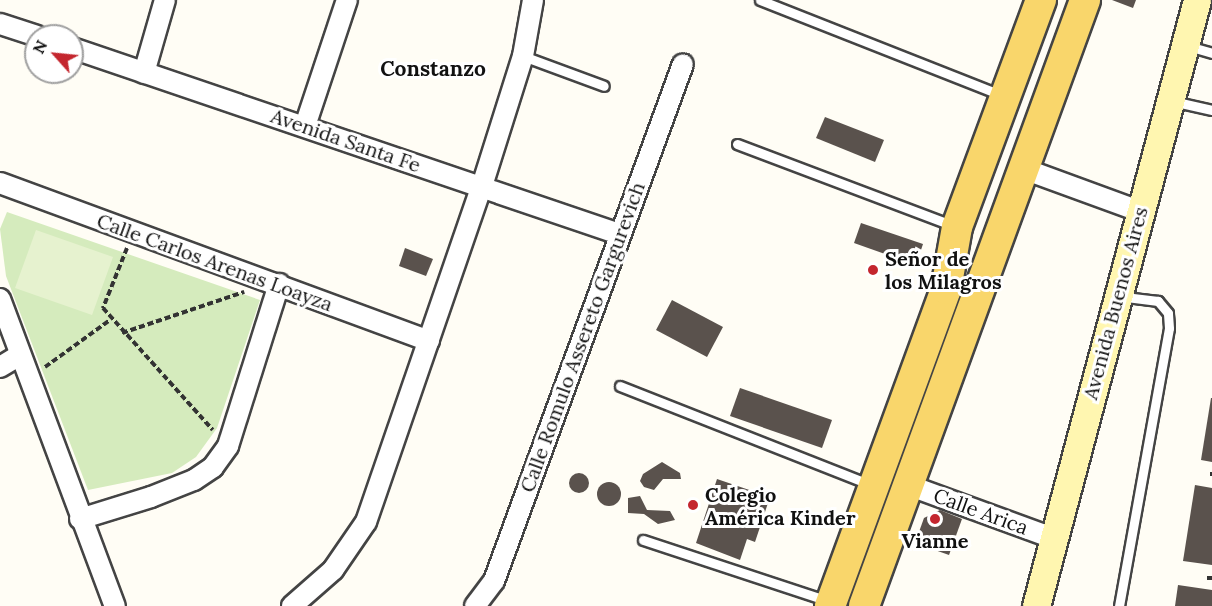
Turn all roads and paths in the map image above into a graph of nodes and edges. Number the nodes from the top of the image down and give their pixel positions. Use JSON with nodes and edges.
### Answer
{"nodes":[{"id":1,"x":165,"y":0,"type":"edge"},
{"id":2,"x":347,"y":0,"type":"edge"},
{"id":3,"x":531,"y":0,"type":"edge"},
{"id":4,"x":760,"y":0,"type":"edge"},
{"id":5,"x":1041,"y":0,"type":"edge"},
{"id":6,"x":1085,"y":0,"type":"edge"},
{"id":7,"x":1197,"y":0,"type":"edge"},
{"id":8,"x":0,"y":24,"type":"edge"},
{"id":9,"x":24,"y":32,"type":"edge"},
{"id":10,"x":1184,"y":44,"type":"junction"},
{"id":11,"x":84,"y":52,"type":"edge"},
{"id":12,"x":1212,"y":52,"type":"edge"},
{"id":13,"x":523,"y":56,"type":"junction"},
{"id":14,"x":683,"y":64,"type":"dead end"},
{"id":15,"x":144,"y":73,"type":"junction"},
{"id":16,"x":604,"y":86,"type":"dead end"},
{"id":17,"x":1007,"y":90,"type":"junction"},
{"id":18,"x":1049,"y":99,"type":"junction"},
{"id":19,"x":1169,"y":100,"type":"junction"},
{"id":20,"x":1212,"y":110,"type":"edge"},
{"id":21,"x":305,"y":126,"type":"junction"},
{"id":22,"x":737,"y":144,"type":"dead end"},
{"id":23,"x":1024,"y":169,"type":"junction"},
{"id":24,"x":0,"y":183,"type":"edge"},
{"id":25,"x":482,"y":186,"type":"junction"},
{"id":26,"x":1139,"y":212,"type":"junction"},
{"id":27,"x":957,"y":227,"type":"junction"},
{"id":28,"x":133,"y":233,"type":"junction"},
{"id":29,"x":619,"y":234,"type":"junction"},
{"id":30,"x":276,"y":283,"type":"junction"},
{"id":31,"x":1116,"y":296,"type":"junction"},
{"id":32,"x":0,"y":299,"type":"edge"},
{"id":33,"x":110,"y":320,"type":"junction"},
{"id":34,"x":122,"y":333,"type":"junction"},
{"id":35,"x":429,"y":341,"type":"junction"},
{"id":36,"x":20,"y":356,"type":"junction"},
{"id":37,"x":0,"y":367,"type":"edge"},
{"id":38,"x":30,"y":378,"type":"junction"},
{"id":39,"x":620,"y":386,"type":"dead end"},
{"id":40,"x":228,"y":446,"type":"junction"},
{"id":41,"x":908,"y":484,"type":"junction"},
{"id":42,"x":874,"y":486,"type":"junction"},
{"id":43,"x":80,"y":519,"type":"junction"},
{"id":44,"x":1053,"y":538,"type":"junction"},
{"id":45,"x":643,"y":540,"type":"dead end"},
{"id":46,"x":480,"y":604,"type":"edge"},
{"id":47,"x":831,"y":604,"type":"edge"},
{"id":48,"x":115,"y":606,"type":"edge"},
{"id":49,"x":292,"y":606,"type":"edge"},
{"id":50,"x":864,"y":606,"type":"edge"},
{"id":51,"x":1036,"y":606,"type":"edge"},
{"id":52,"x":1119,"y":606,"type":"edge"}],
"edges":[{"from":1,"to":15,"type":"street"},
{"from":2,"to":21,"type":"street"},
{"from":3,"to":13,"type":"street"},
{"from":4,"to":17,"type":"lane"},
{"from":5,"to":17,"type":"main road"},
{"from":6,"to":18,"type":"main road"},
{"from":7,"to":10,"type":"main road","name":"Avenida Buenos Aires"},
{"from":8,"to":9,"type":"street"},
{"from":10,"to":12,"type":"lane"},
{"from":10,"to":19,"type":"main road","name":"Avenida Buenos Aires"},
{"from":11,"to":15,"type":"street","name":"Avenida Santa Fe"},
{"from":13,"to":16,"type":"lane"},
{"from":13,"to":25,"type":"street"},
{"from":14,"to":29,"type":"street","name":"Calle Romulo Assereto Gargurevich"},
{"from":15,"to":21,"type":"street","name":"Avenida Santa Fe"},
{"from":17,"to":18,"type":"main road"},
{"from":17,"to":23,"type":"main road"},
{"from":17,"to":27,"type":"main road"},
{"from":18,"to":23,"type":"main road"},
{"from":19,"to":20,"type":"lane"},
{"from":19,"to":26,"type":"main road","name":"Avenida Buenos Aires"},
{"from":21,"to":25,"type":"street","name":"Avenida Santa Fe"},
{"from":22,"to":27,"type":"lane"},
{"from":23,"to":26,"type":"street"},
{"from":23,"to":41,"type":"main road"},
{"from":24,"to":28,"type":"street","name":"Calle Carlos Arenas Loayza"},
{"from":25,"to":29,"type":"street","name":"Avenida Santa Fe"},
{"from":25,"to":35,"type":"street"},
{"from":26,"to":31,"type":"main road","name":"Avenida Buenos Aires"},
{"from":27,"to":42,"type":"main road"},
{"from":28,"to":30,"type":"street","name":"Calle Carlos Arenas Loayza"},
{"from":28,"to":33,"type":"path"},
{"from":29,"to":46,"type":"street","name":"Calle Romulo Assereto Gargurevich"},
{"from":30,"to":34,"type":"path"},
{"from":30,"to":35,"type":"street","name":"Calle Carlos Arenas Loayza"},
{"from":30,"to":40,"type":"street"},
{"from":31,"to":44,"type":"main road","name":"Avenida Buenos Aires"},
{"from":31,"to":52,"type":"lane"},
{"from":32,"to":36,"type":"street"},
{"from":33,"to":34,"type":"path"},
{"from":33,"to":38,"type":"path"},
{"from":34,"to":40,"type":"path"},
{"from":35,"to":49,"type":"street"},
{"from":36,"to":37,"type":"street"},
{"from":36,"to":38,"type":"street"},
{"from":38,"to":43,"type":"street"},
{"from":39,"to":42,"type":"lane"},
{"from":40,"to":43,"type":"street"},
{"from":41,"to":44,"type":"street","name":"Calle Arica"},
{"from":41,"to":50,"type":"main road"},
{"from":42,"to":47,"type":"main road"},
{"from":43,"to":48,"type":"street"},
{"from":44,"to":51,"type":"main road","name":"Avenida Buenos Aires"},
{"from":45,"to":47,"type":"lane"}]}
